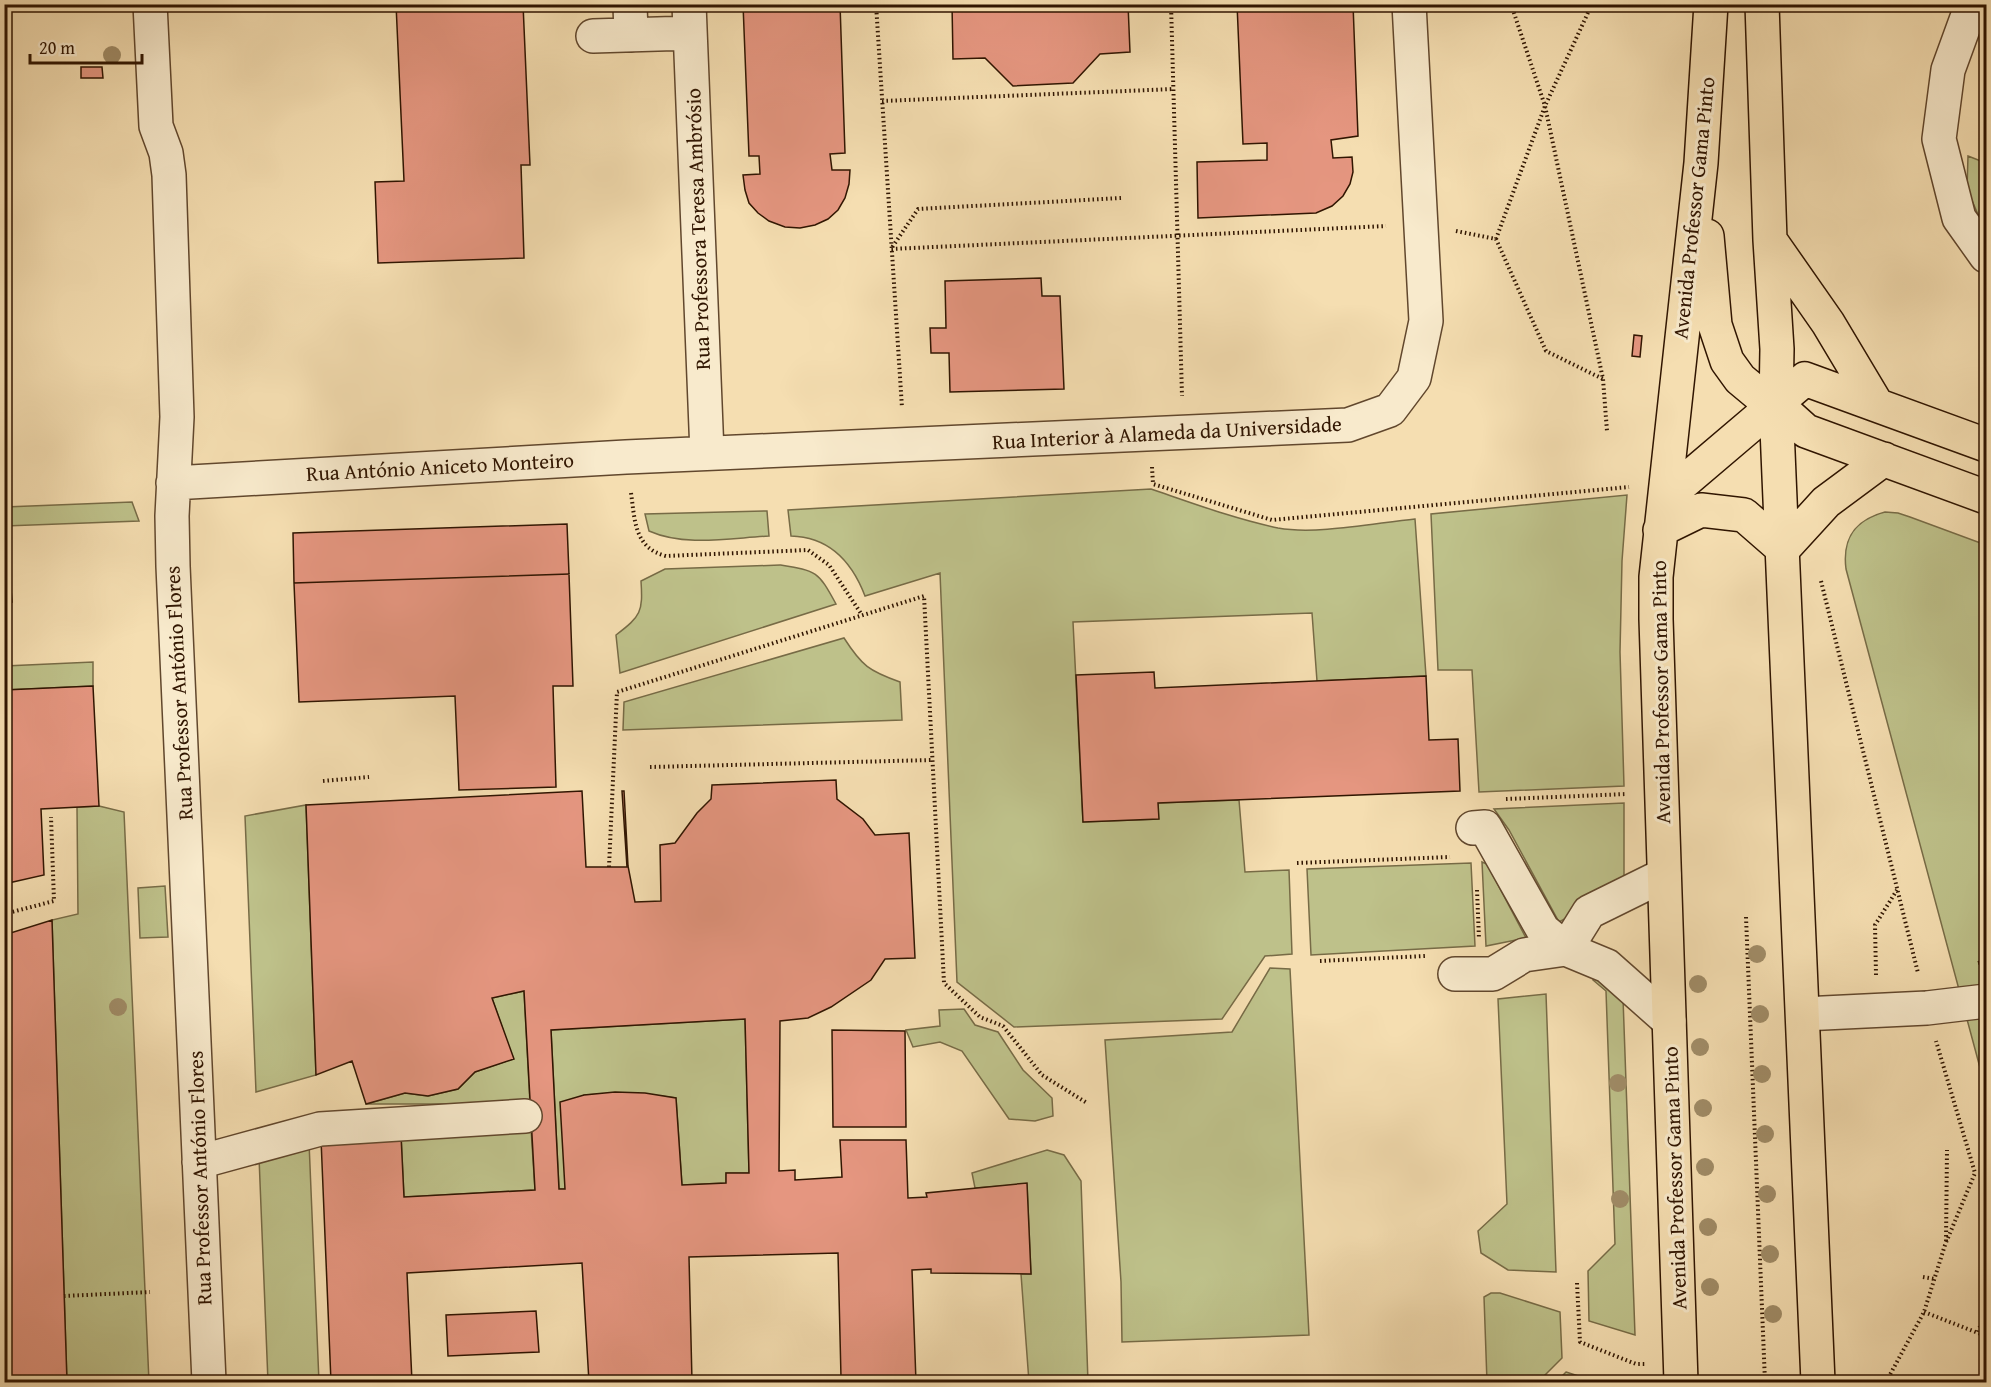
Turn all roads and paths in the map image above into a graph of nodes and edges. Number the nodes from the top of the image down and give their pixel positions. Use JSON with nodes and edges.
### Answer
{"nodes":[{"id":1,"x":150,"y":4,"type":"edge"},
{"id":2,"x":876,"y":4,"type":"edge"},
{"id":3,"x":1171,"y":4,"type":"edge"},
{"id":4,"x":1409,"y":4,"type":"edge"},
{"id":5,"x":1511,"y":4,"type":"edge"},
{"id":6,"x":1592,"y":4,"type":"edge"},
{"id":7,"x":1711,"y":4,"type":"edge"},
{"id":8,"x":1762,"y":4,"type":"edge"},
{"id":9,"x":1972,"y":4,"type":"edge"},
{"id":10,"x":690,"y":19,"type":"edge"},
{"id":11,"x":630,"y":20,"type":"edge"},
{"id":12,"x":593,"y":36,"type":"dead end"},
{"id":13,"x":1174,"y":88,"type":"junction"},
{"id":14,"x":882,"y":101,"type":"junction"},
{"id":15,"x":1545,"y":106,"type":"junction"},
{"id":16,"x":1701,"y":163,"type":"junction"},
{"id":17,"x":1121,"y":198,"type":"dead end"},
{"id":18,"x":1420,"y":224,"type":"junction"},
{"id":19,"x":1177,"y":235,"type":"junction"},
{"id":20,"x":1496,"y":239,"type":"junction"},
{"id":21,"x":1770,"y":240,"type":"junction"},
{"id":22,"x":891,"y":249,"type":"junction"},
{"id":23,"x":1986,"y":256,"type":"edge"},
{"id":24,"x":1603,"y":379,"type":"junction"},
{"id":25,"x":1776,"y":404,"type":"junction"},
{"id":26,"x":1877,"y":405,"type":"junction"},
{"id":27,"x":1607,"y":430,"type":"dead end"},
{"id":28,"x":1167,"y":433,"type":"junction"},
{"id":29,"x":904,"y":445,"type":"junction"},
{"id":30,"x":1986,"y":445,"type":"edge"},
{"id":31,"x":707,"y":453,"type":"junction"},
{"id":32,"x":626,"y":457,"type":"junction"},
{"id":33,"x":1884,"y":459,"type":"junction"},
{"id":34,"x":174,"y":483,"type":"junction"},
{"id":35,"x":1652,"y":492,"type":"junction"},
{"id":36,"x":1986,"y":497,"type":"edge"},
{"id":37,"x":1660,"y":531,"type":"junction"},
{"id":38,"x":1783,"y":549,"type":"junction"},
{"id":39,"x":1821,"y":580,"type":"dead end"},
{"id":40,"x":862,"y":615,"type":"junction"},
{"id":41,"x":932,"y":760,"type":"junction"},
{"id":42,"x":650,"y":767,"type":"dead end"},
{"id":43,"x":369,"y":777,"type":"dead end"},
{"id":44,"x":323,"y":781,"type":"dead end"},
{"id":45,"x":1662,"y":793,"type":"junction"},
{"id":46,"x":51,"y":817,"type":"dead end"},
{"id":47,"x":1473,"y":828,"type":"junction"},
{"id":48,"x":1297,"y":863,"type":"dead end"},
{"id":49,"x":609,"y":867,"type":"dead end"},
{"id":50,"x":1664,"y":875,"type":"junction"},
{"id":51,"x":1477,"y":888,"type":"dead end"},
{"id":52,"x":1897,"y":890,"type":"junction"},
{"id":53,"x":4,"y":914,"type":"edge"},
{"id":54,"x":1746,"y":917,"type":"dead end"},
{"id":55,"x":1480,"y":943,"type":"dead end"},
{"id":56,"x":1566,"y":949,"type":"junction"},
{"id":57,"x":1320,"y":960,"type":"dead end"},
{"id":58,"x":1445,"y":965,"type":"joint"},
{"id":59,"x":1876,"y":976,"type":"dead end"},
{"id":60,"x":1986,"y":1001,"type":"edge"},
{"id":61,"x":1927,"y":1008,"type":"junction"},
{"id":62,"x":1803,"y":1014,"type":"junction"},
{"id":63,"x":1669,"y":1021,"type":"junction"},
{"id":64,"x":1087,"y":1103,"type":"dead end"},
{"id":65,"x":525,"y":1116,"type":"dead end"},
{"id":66,"x":1947,"y":1150,"type":"dead end"},
{"id":67,"x":199,"y":1162,"type":"junction"},
{"id":68,"x":1946,"y":1245,"type":"junction"},
{"id":69,"x":1923,"y":1277,"type":"dead end"},
{"id":70,"x":1935,"y":1279,"type":"junction"},
{"id":71,"x":1577,"y":1283,"type":"dead end"},
{"id":72,"x":150,"y":1292,"type":"dead end"},
{"id":73,"x":64,"y":1296,"type":"dead end"},
{"id":74,"x":1986,"y":1310,"type":"edge"},
{"id":75,"x":1924,"y":1312,"type":"junction"},
{"id":76,"x":1978,"y":1332,"type":"junction"},
{"id":77,"x":1986,"y":1336,"type":"edge"},
{"id":78,"x":1647,"y":1364,"type":"dead end"},
{"id":79,"x":209,"y":1383,"type":"edge"},
{"id":80,"x":1682,"y":1383,"type":"edge"},
{"id":81,"x":1765,"y":1383,"type":"edge"},
{"id":82,"x":1818,"y":1383,"type":"edge"},
{"id":83,"x":1886,"y":1383,"type":"edge"}],
"edges":[{"from":1,"to":34,"type":"street","name":"Rua Professor António Flores"},
{"from":2,"to":14,"type":"path"},
{"from":3,"to":13,"type":"path"},
{"from":4,"to":18,"type":"street","name":"Rua Interior à Alameda da Universidade"},
{"from":5,"to":15,"type":"path"},
{"from":6,"to":15,"type":"path"},
{"from":7,"to":16,"type":"main road","name":"Avenida Professor Gama Pinto"},
{"from":8,"to":21,"type":"main road"},
{"from":9,"to":23,"type":"street"},
{"from":10,"to":11,"type":"street"},
{"from":10,"to":31,"type":"street","name":"Rua Professora Teresa Ambrósio"},
{"from":11,"to":12,"type":"street"},
{"from":13,"to":14,"type":"path"},
{"from":13,"to":19,"type":"path"},
{"from":14,"to":22,"type":"path"},
{"from":15,"to":20,"type":"path"},
{"from":15,"to":24,"type":"path"},
{"from":16,"to":25,"type":"main road"},
{"from":16,"to":35,"type":"main road","name":"Avenida Professor Gama Pinto"},
{"from":17,"to":22,"type":"path"},
{"from":18,"to":19,"type":"path"},
{"from":18,"to":20,"type":"path"},
{"from":18,"to":28,"type":"street","name":"Rua Interior à Alameda da Universidade"},
{"from":19,"to":22,"type":"path"},
{"from":19,"to":28,"type":"path"},
{"from":20,"to":24,"type":"path"},
{"from":21,"to":25,"type":"main road"},
{"from":21,"to":26,"type":"main road"},
{"from":22,"to":29,"type":"path"},
{"from":24,"to":27,"type":"path"},
{"from":25,"to":26,"type":"main road"},
{"from":25,"to":33,"type":"main road"},
{"from":25,"to":35,"type":"main road"},
{"from":25,"to":38,"type":"main road"},
{"from":26,"to":30,"type":"main road"},
{"from":28,"to":29,"type":"street","name":"Rua Interior à Alameda da Universidade"},
{"from":28,"to":35,"type":"path"},
{"from":29,"to":31,"type":"street","name":"Rua Interior à Alameda da Universidade"},
{"from":31,"to":32,"type":"street","name":"Rua António Aniceto Monteiro"},
{"from":32,"to":34,"type":"street","name":"Rua António Aniceto Monteiro"},
{"from":32,"to":40,"type":"path"},
{"from":33,"to":36,"type":"main road"},
{"from":33,"to":38,"type":"main road"},
{"from":34,"to":67,"type":"street","name":"Rua Professor António Flores"},
{"from":35,"to":37,"type":"main road","name":"Avenida Professor Gama Pinto"},
{"from":37,"to":38,"type":"main road"},
{"from":37,"to":45,"type":"main road","name":"Avenida Professor Gama Pinto"},
{"from":38,"to":62,"type":"main road"},
{"from":39,"to":52,"type":"path"},
{"from":40,"to":41,"type":"path"},
{"from":40,"to":49,"type":"path"},
{"from":41,"to":42,"type":"path"},
{"from":41,"to":64,"type":"path"},
{"from":43,"to":44,"type":"path"},
{"from":45,"to":47,"type":"path"},
{"from":45,"to":50,"type":"main road","name":"Avenida Professor Gama Pinto"},
{"from":46,"to":53,"type":"path"},
{"from":47,"to":48,"type":"path"},
{"from":47,"to":56,"type":"street"},
{"from":50,"to":56,"type":"street"},
{"from":50,"to":63,"type":"main road","name":"Avenida Professor Gama Pinto"},
{"from":51,"to":55,"type":"path"},
{"from":52,"to":59,"type":"path"},
{"from":52,"to":61,"type":"path"},
{"from":54,"to":81,"type":"path"},
{"from":56,"to":58,"type":"street"},
{"from":56,"to":63,"type":"street"},
{"from":57,"to":58,"type":"path"},
{"from":60,"to":61,"type":"street"},
{"from":61,"to":62,"type":"street"},
{"from":61,"to":68,"type":"path"},
{"from":62,"to":82,"type":"main road"},
{"from":63,"to":80,"type":"main road","name":"Avenida Professor Gama Pinto"},
{"from":65,"to":67,"type":"street"},
{"from":66,"to":68,"type":"path"},
{"from":67,"to":79,"type":"street","name":"Rua Professor António Flores"},
{"from":68,"to":70,"type":"path"},
{"from":69,"to":70,"type":"path"},
{"from":70,"to":75,"type":"path"},
{"from":71,"to":78,"type":"path"},
{"from":72,"to":73,"type":"path"},
{"from":74,"to":76,"type":"path"},
{"from":75,"to":76,"type":"path"},
{"from":75,"to":83,"type":"path"},
{"from":76,"to":77,"type":"path"}]}
